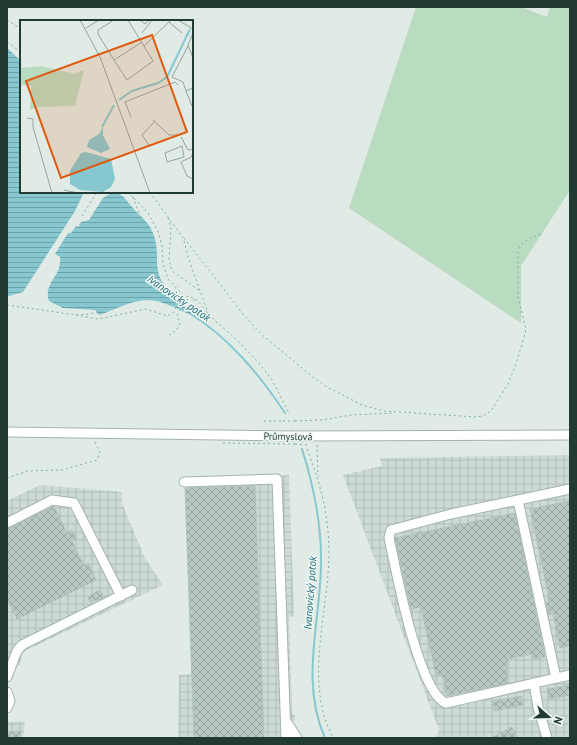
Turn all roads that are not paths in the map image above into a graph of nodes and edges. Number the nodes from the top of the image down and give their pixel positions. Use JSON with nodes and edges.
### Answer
{"nodes":[{"id":1,"x":7,"y":432,"type":"edge"},
{"id":2,"x":570,"y":435,"type":"edge"},
{"id":3,"x":184,"y":482,"type":"dead end"},
{"id":4,"x":570,"y":489,"type":"edge"},
{"id":5,"x":518,"y":500,"type":"junction"},
{"id":6,"x":9,"y":522,"type":"dead end"},
{"id":7,"x":132,"y":590,"type":"dead end"},
{"id":8,"x":121,"y":596,"type":"junction"},
{"id":9,"x":570,"y":675,"type":"edge"},
{"id":10,"x":7,"y":677,"type":"edge"},
{"id":11,"x":556,"y":678,"type":"junction"},
{"id":12,"x":534,"y":683,"type":"junction"},
{"id":13,"x":7,"y":692,"type":"edge"},
{"id":14,"x":7,"y":708,"type":"edge"},
{"id":15,"x":286,"y":720,"type":"junction"},
{"id":16,"x":286,"y":738,"type":"edge"},
{"id":17,"x":297,"y":738,"type":"edge"},
{"id":18,"x":547,"y":738,"type":"edge"}],
"edges":[{"from":1,"to":2,"type":"street","name":"Průmyslová","bridge":true},
{"from":3,"to":15,"type":"street"},
{"from":4,"to":5,"type":"street"},
{"from":5,"to":11,"type":"street"},
{"from":5,"to":12,"type":"street"},
{"from":6,"to":8,"type":"street"},
{"from":7,"to":8,"type":"street"},
{"from":8,"to":10,"type":"street"},
{"from":9,"to":11,"type":"street"},
{"from":11,"to":12,"type":"street"},
{"from":12,"to":18,"type":"street"},
{"from":13,"to":14,"type":"street"},
{"from":15,"to":16,"type":"street"},
{"from":15,"to":17,"type":"street"}]}
